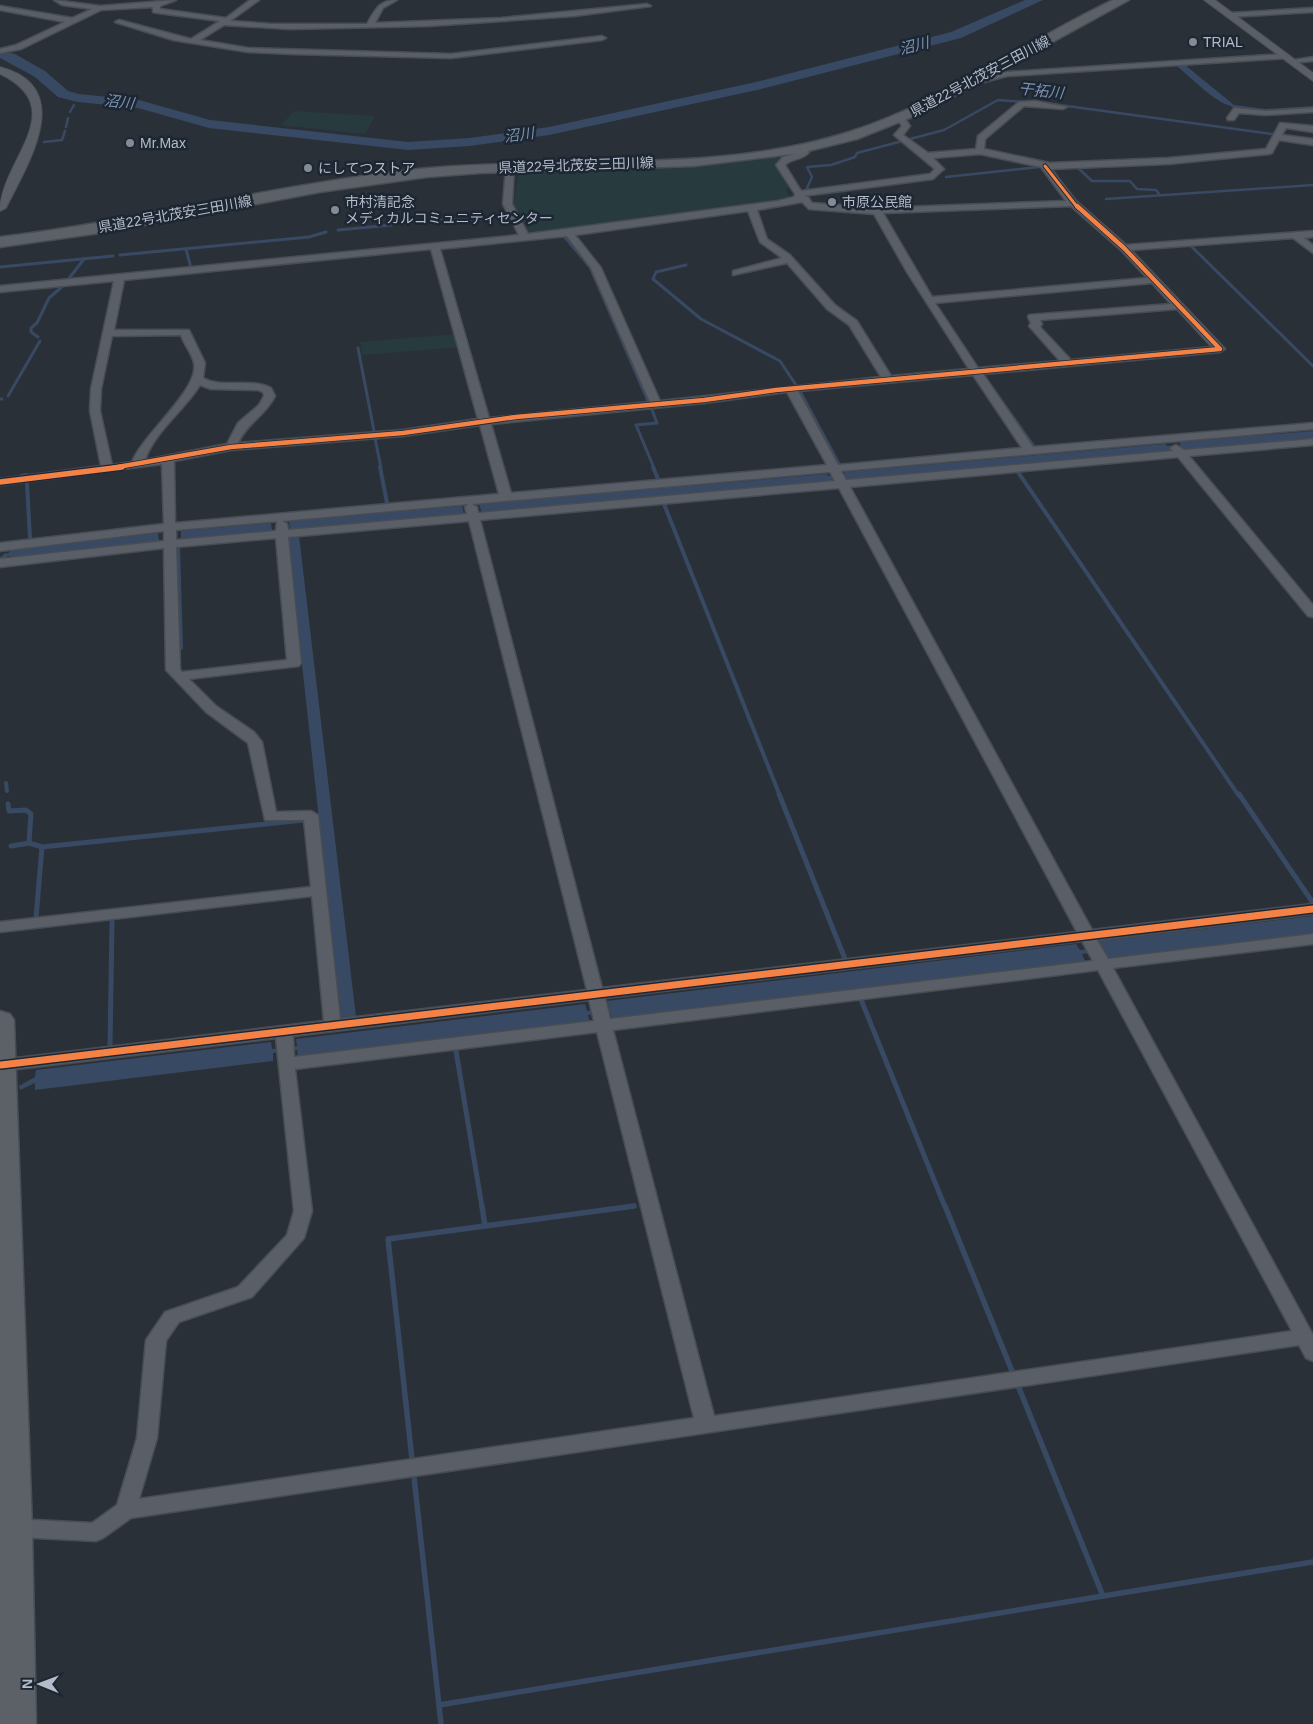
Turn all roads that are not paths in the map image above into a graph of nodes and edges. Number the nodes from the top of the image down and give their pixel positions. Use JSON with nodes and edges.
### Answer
{"nodes":[{"id":1,"x":19,"y":0,"type":"edge"},
{"id":2,"x":58,"y":0,"type":"edge"},
{"id":3,"x":172,"y":0,"type":"edge"},
{"id":4,"x":255,"y":0,"type":"edge"},
{"id":5,"x":393,"y":0,"type":"edge"},
{"id":6,"x":1123,"y":0,"type":"edge"},
{"id":7,"x":1209,"y":0,"type":"edge"},
{"id":8,"x":157,"y":5,"type":"junction"},
{"id":9,"x":647,"y":6,"type":"dead end"},
{"id":10,"x":1,"y":8,"type":"edge"},
{"id":11,"x":100,"y":8,"type":"junction"},
{"id":12,"x":1313,"y":10,"type":"edge"},
{"id":13,"x":1230,"y":15,"type":"junction"},
{"id":14,"x":550,"y":18,"type":"junction"},
{"id":15,"x":75,"y":21,"type":"junction"},
{"id":16,"x":225,"y":21,"type":"junction"},
{"id":17,"x":119,"y":22,"type":"dead end"},
{"id":18,"x":370,"y":26,"type":"junction"},
{"id":19,"x":193,"y":41,"type":"junction"},
{"id":20,"x":3,"y":49,"type":"edge"},
{"id":21,"x":1288,"y":59,"type":"junction"},
{"id":22,"x":1313,"y":59,"type":"edge"},
{"id":23,"x":0,"y":70,"type":"edge"},
{"id":24,"x":1313,"y":78,"type":"edge"},
{"id":25,"x":975,"y":80,"type":"junction"},
{"id":26,"x":1063,"y":107,"type":"dead end"},
{"id":27,"x":1313,"y":110,"type":"edge"},
{"id":28,"x":1231,"y":118,"type":"dead end"},
{"id":29,"x":900,"y":119,"type":"junction"},
{"id":30,"x":1313,"y":130,"type":"edge"},
{"id":31,"x":1278,"y":135,"type":"junction"},
{"id":32,"x":1313,"y":142,"type":"edge"},
{"id":33,"x":800,"y":148,"type":"junction"},
{"id":34,"x":980,"y":150,"type":"junction"},
{"id":35,"x":926,"y":156,"type":"junction"},
{"id":36,"x":1045,"y":166,"type":"junction"},
{"id":37,"x":510,"y":167,"type":"junction"},
{"id":38,"x":799,"y":196,"type":"junction"},
{"id":39,"x":1073,"y":203,"type":"junction"},
{"id":40,"x":778,"y":204,"type":"junction"},
{"id":41,"x":809,"y":206,"type":"junction"},
{"id":42,"x":0,"y":208,"type":"edge"},
{"id":43,"x":752,"y":208,"type":"junction"},
{"id":44,"x":877,"y":211,"type":"junction"},
{"id":45,"x":569,"y":233,"type":"junction"},
{"id":46,"x":1313,"y":234,"type":"edge"},
{"id":47,"x":1296,"y":236,"type":"junction"},
{"id":48,"x":525,"y":237,"type":"junction"},
{"id":49,"x":0,"y":242,"type":"edge"},
{"id":50,"x":435,"y":247,"type":"junction"},
{"id":51,"x":1124,"y":248,"type":"junction"},
{"id":52,"x":1313,"y":250,"type":"edge"},
{"id":53,"x":789,"y":259,"type":"junction"},
{"id":54,"x":736,"y":273,"type":"dead end"},
{"id":55,"x":120,"y":277,"type":"junction"},
{"id":56,"x":1155,"y":280,"type":"junction"},
{"id":57,"x":0,"y":289,"type":"edge"},
{"id":58,"x":931,"y":300,"type":"junction"},
{"id":59,"x":1180,"y":306,"type":"junction"},
{"id":60,"x":108,"y":333,"type":"junction"},
{"id":61,"x":1068,"y":363,"type":"junction"},
{"id":62,"x":976,"y":373,"type":"junction"},
{"id":63,"x":197,"y":380,"type":"junction"},
{"id":64,"x":889,"y":381,"type":"junction"},
{"id":65,"x":791,"y":389,"type":"junction"},
{"id":66,"x":656,"y":403,"type":"junction"},
{"id":67,"x":486,"y":421,"type":"junction"},
{"id":68,"x":1313,"y":426,"type":"edge"},
{"id":69,"x":1313,"y":442,"type":"edge"},
{"id":70,"x":231,"y":446,"type":"junction"},
{"id":71,"x":1175,"y":447,"type":"junction"},
{"id":72,"x":1030,"y":451,"type":"junction"},
{"id":73,"x":168,"y":459,"type":"junction"},
{"id":74,"x":137,"y":466,"type":"junction"},
{"id":75,"x":107,"y":468,"type":"junction"},
{"id":76,"x":837,"y":476,"type":"junction"},
{"id":77,"x":0,"y":482,"type":"edge"},
{"id":78,"x":506,"y":497,"type":"junction"},
{"id":79,"x":469,"y":501,"type":"junction"},
{"id":80,"x":473,"y":516,"type":"junction"},
{"id":81,"x":280,"y":517,"type":"junction"},
{"id":82,"x":169,"y":527,"type":"junction"},
{"id":83,"x":281,"y":534,"type":"junction"},
{"id":84,"x":170,"y":544,"type":"junction"},
{"id":85,"x":0,"y":547,"type":"edge"},
{"id":86,"x":0,"y":564,"type":"edge"},
{"id":87,"x":1313,"y":613,"type":"edge"},
{"id":88,"x":178,"y":676,"type":"junction"},
{"id":89,"x":318,"y":891,"type":"junction"},
{"id":90,"x":1313,"y":909,"type":"edge"},
{"id":91,"x":0,"y":927,"type":"edge"},
{"id":92,"x":1313,"y":939,"type":"edge"},
{"id":93,"x":1095,"y":951,"type":"junction"},
{"id":94,"x":598,"y":1011,"type":"junction"},
{"id":95,"x":0,"y":1020,"type":"edge"},
{"id":96,"x":333,"y":1026,"type":"junction"},
{"id":97,"x":285,"y":1049,"type":"junction"},
{"id":98,"x":1,"y":1065,"type":"junction"},
{"id":99,"x":0,"y":1098,"type":"edge"},
{"id":100,"x":1309,"y":1345,"type":"edge"},
{"id":101,"x":706,"y":1425,"type":"junction"},
{"id":102,"x":126,"y":1510,"type":"junction"},
{"id":103,"x":9,"y":1522,"type":"edge"},
{"id":104,"x":17,"y":1724,"type":"edge"}],
"edges":[{"from":1,"to":10,"type":"street"},
{"from":2,"to":11,"type":"street"},
{"from":3,"to":8,"type":"street"},
{"from":4,"to":16,"type":"street"},
{"from":5,"to":18,"type":"street"},
{"from":6,"to":25,"type":"main road","name":"県道22号北茂安三田川線"},
{"from":7,"to":13,"type":"street"},
{"from":8,"to":11,"type":"street"},
{"from":8,"to":16,"type":"street"},
{"from":9,"to":14,"type":"street"},
{"from":10,"to":15,"type":"street"},
{"from":11,"to":15,"type":"street"},
{"from":12,"to":13,"type":"street"},
{"from":13,"to":21,"type":"street"},
{"from":14,"to":18,"type":"street"},
{"from":14,"to":19,"type":"street"},
{"from":15,"to":20,"type":"street"},
{"from":16,"to":18,"type":"street"},
{"from":16,"to":19,"type":"street"},
{"from":17,"to":19,"type":"street"},
{"from":21,"to":22,"type":"street"},
{"from":21,"to":24,"type":"street"},
{"from":21,"to":25,"type":"street"},
{"from":23,"to":42,"type":"street"},
{"from":25,"to":29,"type":"main road","name":"県道22号北茂安三田川線"},
{"from":26,"to":34,"type":"street"},
{"from":27,"to":28,"type":"street"},
{"from":29,"to":33,"type":"main road","name":"県道22号北茂安三田川線"},
{"from":29,"to":35,"type":"street"},
{"from":30,"to":31,"type":"street"},
{"from":31,"to":32,"type":"street"},
{"from":31,"to":36,"type":"street"},
{"from":33,"to":37,"type":"main road","name":"県道22号北茂安三田川線"},
{"from":33,"to":38,"type":"street"},
{"from":34,"to":35,"type":"street"},
{"from":34,"to":36,"type":"street"},
{"from":35,"to":38,"type":"street"},
{"from":36,"to":39,"type":"street"},
{"from":37,"to":48,"type":"street"},
{"from":37,"to":49,"type":"main road","name":"県道22号北茂安三田川線"},
{"from":38,"to":40,"type":"street"},
{"from":38,"to":41,"type":"street"},
{"from":39,"to":44,"type":"street"},
{"from":39,"to":51,"type":"street"},
{"from":40,"to":41,"type":"street"},
{"from":40,"to":43,"type":"street"},
{"from":41,"to":44,"type":"street"},
{"from":43,"to":45,"type":"street"},
{"from":43,"to":53,"type":"street"},
{"from":44,"to":58,"type":"street"},
{"from":45,"to":48,"type":"street"},
{"from":45,"to":66,"type":"street"},
{"from":46,"to":47,"type":"street"},
{"from":47,"to":51,"type":"street"},
{"from":47,"to":52,"type":"street"},
{"from":48,"to":50,"type":"street"},
{"from":50,"to":55,"type":"street"},
{"from":50,"to":67,"type":"street"},
{"from":51,"to":56,"type":"street"},
{"from":53,"to":54,"type":"street"},
{"from":53,"to":64,"type":"street"},
{"from":55,"to":57,"type":"street"},
{"from":55,"to":60,"type":"street"},
{"from":56,"to":58,"type":"street"},
{"from":56,"to":59,"type":"street"},
{"from":58,"to":62,"type":"street"},
{"from":59,"to":61,"type":"street"},
{"from":59,"to":61,"type":"street"},
{"from":60,"to":63,"type":"street"},
{"from":60,"to":75,"type":"street"},
{"from":61,"to":62,"type":"street"},
{"from":62,"to":64,"type":"street"},
{"from":62,"to":72,"type":"street"},
{"from":63,"to":70,"type":"street"},
{"from":63,"to":74,"type":"street"},
{"from":64,"to":65,"type":"street"},
{"from":65,"to":66,"type":"street"},
{"from":65,"to":76,"type":"street"},
{"from":66,"to":67,"type":"street"},
{"from":67,"to":70,"type":"street"},
{"from":67,"to":78,"type":"street"},
{"from":68,"to":71,"type":"street"},
{"from":69,"to":71,"type":"street"},
{"from":70,"to":73,"type":"street"},
{"from":71,"to":72,"type":"street"},
{"from":71,"to":76,"type":"street"},
{"from":71,"to":87,"type":"street"},
{"from":72,"to":76,"type":"street"},
{"from":73,"to":74,"type":"street"},
{"from":73,"to":82,"type":"street"},
{"from":74,"to":75,"type":"street"},
{"from":75,"to":77,"type":"street"},
{"from":76,"to":78,"type":"street"},
{"from":76,"to":80,"type":"street"},
{"from":76,"to":93,"type":"street"},
{"from":78,"to":79,"type":"street"},
{"from":79,"to":80,"type":"street"},
{"from":79,"to":81,"type":"street"},
{"from":80,"to":83,"type":"street"},
{"from":80,"to":94,"type":"street"},
{"from":81,"to":82,"type":"street"},
{"from":81,"to":83,"type":"street"},
{"from":82,"to":84,"type":"street"},
{"from":82,"to":85,"type":"street"},
{"from":83,"to":84,"type":"street"},
{"from":83,"to":88,"type":"street"},
{"from":84,"to":86,"type":"street"},
{"from":84,"to":88,"type":"street"},
{"from":88,"to":89,"type":"street"},
{"from":89,"to":91,"type":"street"},
{"from":89,"to":96,"type":"street"},
{"from":90,"to":93,"type":"street"},
{"from":92,"to":93,"type":"street"},
{"from":93,"to":94,"type":"street"},
{"from":93,"to":94,"type":"street"},
{"from":93,"to":100,"type":"street"},
{"from":94,"to":96,"type":"street"},
{"from":94,"to":97,"type":"street"},
{"from":94,"to":101,"type":"street"},
{"from":95,"to":98,"type":"main road"},
{"from":96,"to":97,"type":"street"},
{"from":97,"to":98,"type":"street"},
{"from":97,"to":102,"type":"street"},
{"from":98,"to":99,"type":"main road"},
{"from":99,"to":103,"type":"main road"},
{"from":100,"to":101,"type":"street"},
{"from":101,"to":102,"type":"street"},
{"from":102,"to":103,"type":"street"},
{"from":103,"to":104,"type":"main road"}]}
